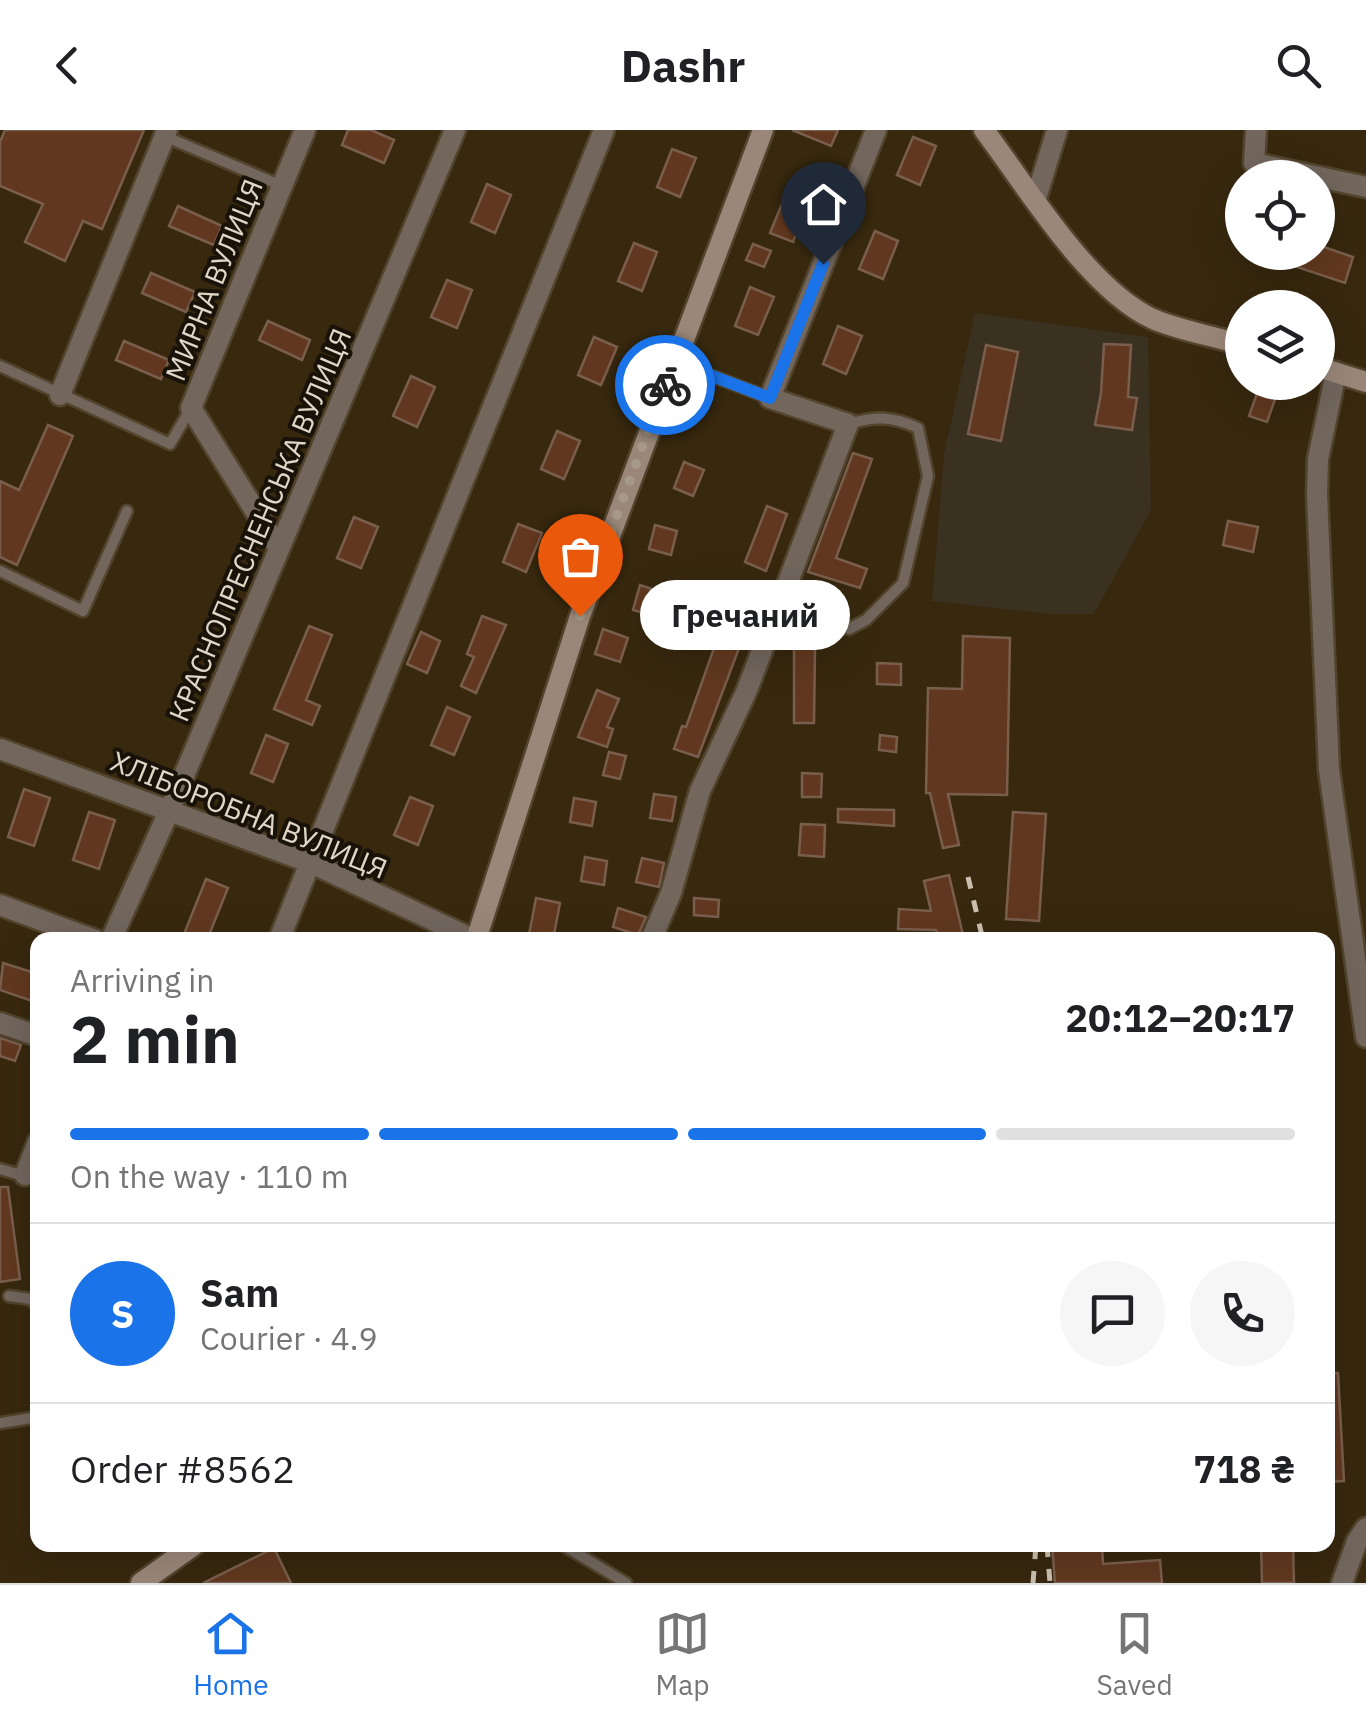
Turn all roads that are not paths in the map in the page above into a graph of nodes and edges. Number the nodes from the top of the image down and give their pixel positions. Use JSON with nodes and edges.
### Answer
{"nodes":[{"id":1,"x":305,"y":130,"type":"edge"},
{"id":2,"x":455,"y":130,"type":"edge"},
{"id":3,"x":604,"y":130,"type":"edge"},
{"id":4,"x":763,"y":130,"type":"edge"},
{"id":5,"x":876,"y":130,"type":"edge"},
{"id":6,"x":984,"y":130,"type":"edge"},
{"id":7,"x":1057,"y":130,"type":"edge"},
{"id":8,"x":1256,"y":130,"type":"edge"},
{"id":9,"x":166,"y":133,"type":"edge"},
{"id":10,"x":282,"y":186,"type":"junction"},
{"id":11,"x":1366,"y":187,"type":"edge"},
{"id":12,"x":1036,"y":198,"type":"junction"},
{"id":13,"x":1225,"y":340,"type":"edge"},
{"id":14,"x":673,"y":361,"type":"junction"},
{"id":15,"x":0,"y":366,"type":"edge"},
{"id":16,"x":1335,"y":372,"type":"edge"},
{"id":17,"x":1366,"y":382,"type":"edge"},
{"id":18,"x":60,"y":394,"type":"junction"},
{"id":19,"x":770,"y":398,"type":"junction"},
{"id":20,"x":1324,"y":400,"type":"edge"},
{"id":21,"x":192,"y":408,"type":"junction"},
{"id":22,"x":848,"y":424,"type":"junction"},
{"id":23,"x":127,"y":512,"type":"dead end"},
{"id":24,"x":280,"y":549,"type":"junction"},
{"id":25,"x":0,"y":571,"type":"edge"},
{"id":26,"x":778,"y":602,"type":"junction"},
{"id":27,"x":0,"y":749,"type":"edge"},
{"id":28,"x":170,"y":810,"type":"junction"},
{"id":29,"x":309,"y":862,"type":"junction"},
{"id":30,"x":0,"y":905,"type":"edge"},
{"id":31,"x":73,"y":932,"type":"edge"},
{"id":32,"x":116,"y":932,"type":"edge"},
{"id":33,"x":282,"y":932,"type":"edge"},
{"id":34,"x":459,"y":932,"type":"edge"},
{"id":35,"x":479,"y":932,"type":"edge"},
{"id":36,"x":654,"y":932,"type":"edge"},
{"id":37,"x":0,"y":1022,"type":"edge"},
{"id":38,"x":30,"y":1033,"type":"edge"},
{"id":39,"x":1366,"y":1037,"type":"edge"},
{"id":40,"x":0,"y":1169,"type":"edge"},
{"id":41,"x":30,"y":1177,"type":"edge"},
{"id":42,"x":9,"y":1296,"type":"dead end"},
{"id":43,"x":30,"y":1299,"type":"edge"},
{"id":44,"x":30,"y":1418,"type":"edge"},
{"id":45,"x":0,"y":1423,"type":"edge"},
{"id":46,"x":1366,"y":1528,"type":"edge"},
{"id":47,"x":184,"y":1552,"type":"edge"},
{"id":48,"x":575,"y":1552,"type":"edge"},
{"id":49,"x":141,"y":1583,"type":"edge"},
{"id":50,"x":626,"y":1583,"type":"edge"},
{"id":51,"x":1342,"y":1583,"type":"edge"}],
"edges":[{"from":1,"to":10,"type":"street","name":"МИРНА ВУЛИЦЯ"},
{"from":2,"to":24,"type":"street","name":"КРАСНОПРЕСНЕНСЬКА ВУЛИЦЯ"},
{"from":3,"to":29,"type":"street"},
{"from":4,"to":14,"type":"main road"},
{"from":5,"to":19,"type":"street"},
{"from":6,"to":12,"type":"main road"},
{"from":7,"to":12,"type":"street"},
{"from":8,"to":11,"type":"street"},
{"from":9,"to":10,"type":"lane"},
{"from":9,"to":18,"type":"street"},
{"from":10,"to":21,"type":"street","name":"МИРНА ВУЛИЦЯ"},
{"from":12,"to":13,"type":"main road"},
{"from":14,"to":19,"type":"lane"},
{"from":14,"to":35,"type":"main road"},
{"from":15,"to":18,"type":"lane"},
{"from":16,"to":17,"type":"main road"},
{"from":18,"to":21,"type":"lane"},
{"from":19,"to":22,"type":"street"},
{"from":20,"to":39,"type":"street"},
{"from":21,"to":24,"type":"street","name":"МИРНА ВУЛИЦЯ"},
{"from":22,"to":26,"type":"street"},
{"from":22,"to":26,"type":"lane"},
{"from":23,"to":25,"type":"lane"},
{"from":24,"to":28,"type":"street","name":"КРАСНОПРЕСНЕНСЬКА ВУЛИЦЯ"},
{"from":26,"to":36,"type":"street"},
{"from":27,"to":28,"type":"street","name":"ХЛІБОРОБНА ВУЛИЦЯ"},
{"from":28,"to":29,"type":"street","name":"ХЛІБОРОБНА ВУЛИЦЯ"},
{"from":28,"to":32,"type":"street","name":"КРАСНОПРЕСНЕНСЬКА ВУЛИЦЯ"},
{"from":29,"to":33,"type":"street"},
{"from":29,"to":34,"type":"street","name":"ХЛІБОРОБНА ВУЛИЦЯ"},
{"from":30,"to":31,"type":"street"},
{"from":37,"to":38,"type":"street"},
{"from":40,"to":41,"type":"lane"},
{"from":42,"to":43,"type":"lane"},
{"from":44,"to":45,"type":"lane"},
{"from":46,"to":51,"type":"street"},
{"from":47,"to":49,"type":"main road"},
{"from":48,"to":50,"type":"lane"}]}
